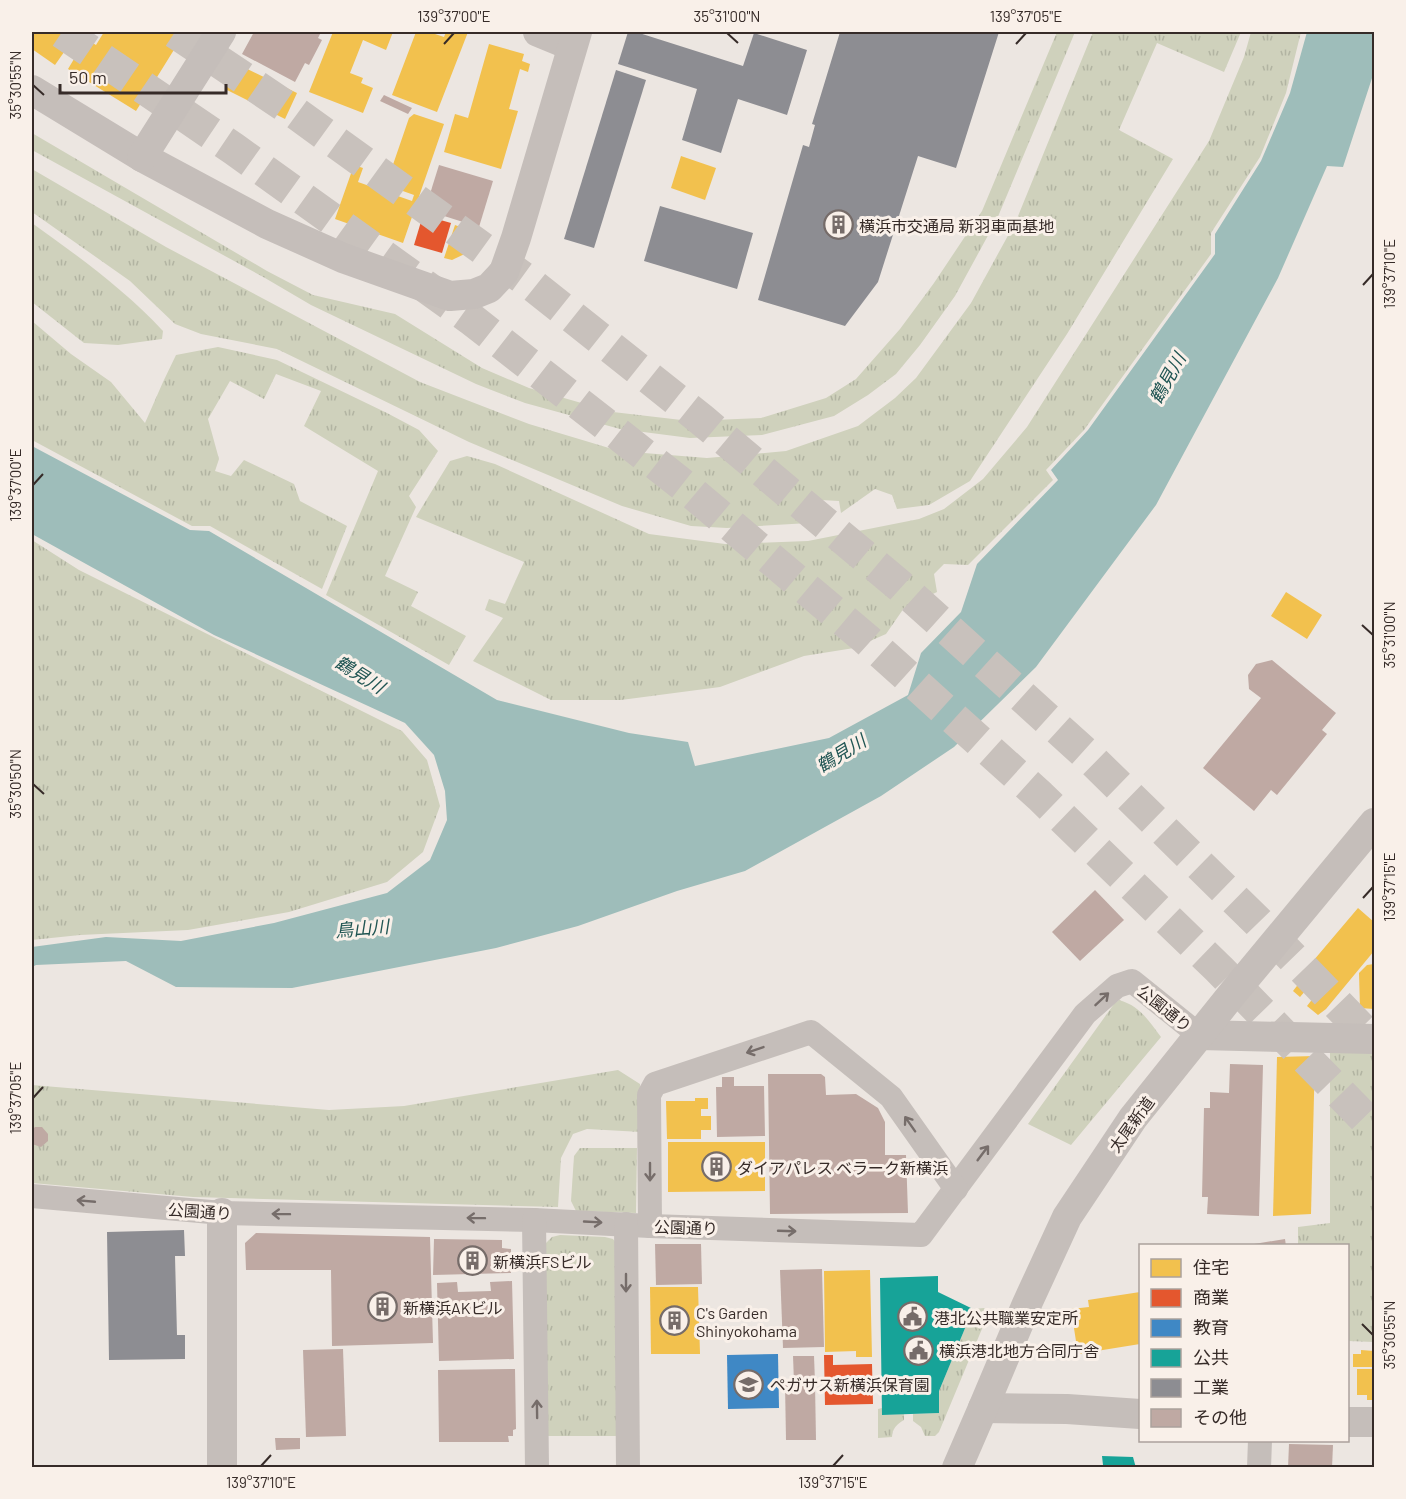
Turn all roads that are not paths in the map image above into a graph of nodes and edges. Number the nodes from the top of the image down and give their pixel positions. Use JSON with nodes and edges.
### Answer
{"nodes":[{"id":1,"x":221,"y":32,"type":"edge"},
{"id":2,"x":538,"y":32,"type":"edge"},
{"id":3,"x":575,"y":39,"type":"edge"},
{"id":4,"x":32,"y":90,"type":"edge"},
{"id":5,"x":142,"y":158,"type":"junction"},
{"id":6,"x":1374,"y":823,"type":"edge"},
{"id":7,"x":1199,"y":1035,"type":"junction"},
{"id":8,"x":1374,"y":1039,"type":"edge"},
{"id":9,"x":956,"y":1189,"type":"junction"},
{"id":10,"x":32,"y":1196,"type":"edge"},
{"id":11,"x":222,"y":1213,"type":"junction"},
{"id":12,"x":534,"y":1220,"type":"junction"},
{"id":13,"x":638,"y":1225,"type":"junction"},
{"id":14,"x":983,"y":1408,"type":"junction"},
{"id":15,"x":1139,"y":1414,"type":"edge"},
{"id":16,"x":1349,"y":1422,"type":"edge"},
{"id":17,"x":1374,"y":1422,"type":"edge"},
{"id":18,"x":1260,"y":1442,"type":"edge"},
{"id":19,"x":222,"y":1467,"type":"edge"},
{"id":20,"x":537,"y":1467,"type":"edge"},
{"id":21,"x":628,"y":1467,"type":"edge"},
{"id":22,"x":957,"y":1467,"type":"edge"},
{"id":23,"x":1259,"y":1467,"type":"edge"}],
"edges":[{"from":1,"to":5,"type":"street"},
{"from":2,"to":3,"type":"street"},
{"from":3,"to":5,"type":"street"},
{"from":4,"to":5,"type":"street"},
{"from":6,"to":7,"type":"street","name":"太尾新道"},
{"from":7,"to":8,"type":"street"},
{"from":9,"to":7,"type":"street","name":"公園通り","one_way":true},
{"from":7,"to":14,"type":"street","name":"太尾新道"},
{"from":13,"to":9,"type":"street","name":"公園通り","one_way":true},
{"from":9,"to":13,"type":"street","one_way":true},
{"from":11,"to":10,"type":"street","name":"公園通り","one_way":true},
{"from":12,"to":11,"type":"street","name":"公園通り","one_way":true},
{"from":11,"to":19,"type":"street"},
{"from":12,"to":13,"type":"street","name":"公園通り","one_way":true},
{"from":20,"to":12,"type":"street","one_way":true},
{"from":13,"to":21,"type":"street","one_way":true},
{"from":14,"to":15,"type":"street"},
{"from":14,"to":22,"type":"street","name":"太尾新道"},
{"from":16,"to":17,"type":"street"},
{"from":18,"to":23,"type":"street"}]}
